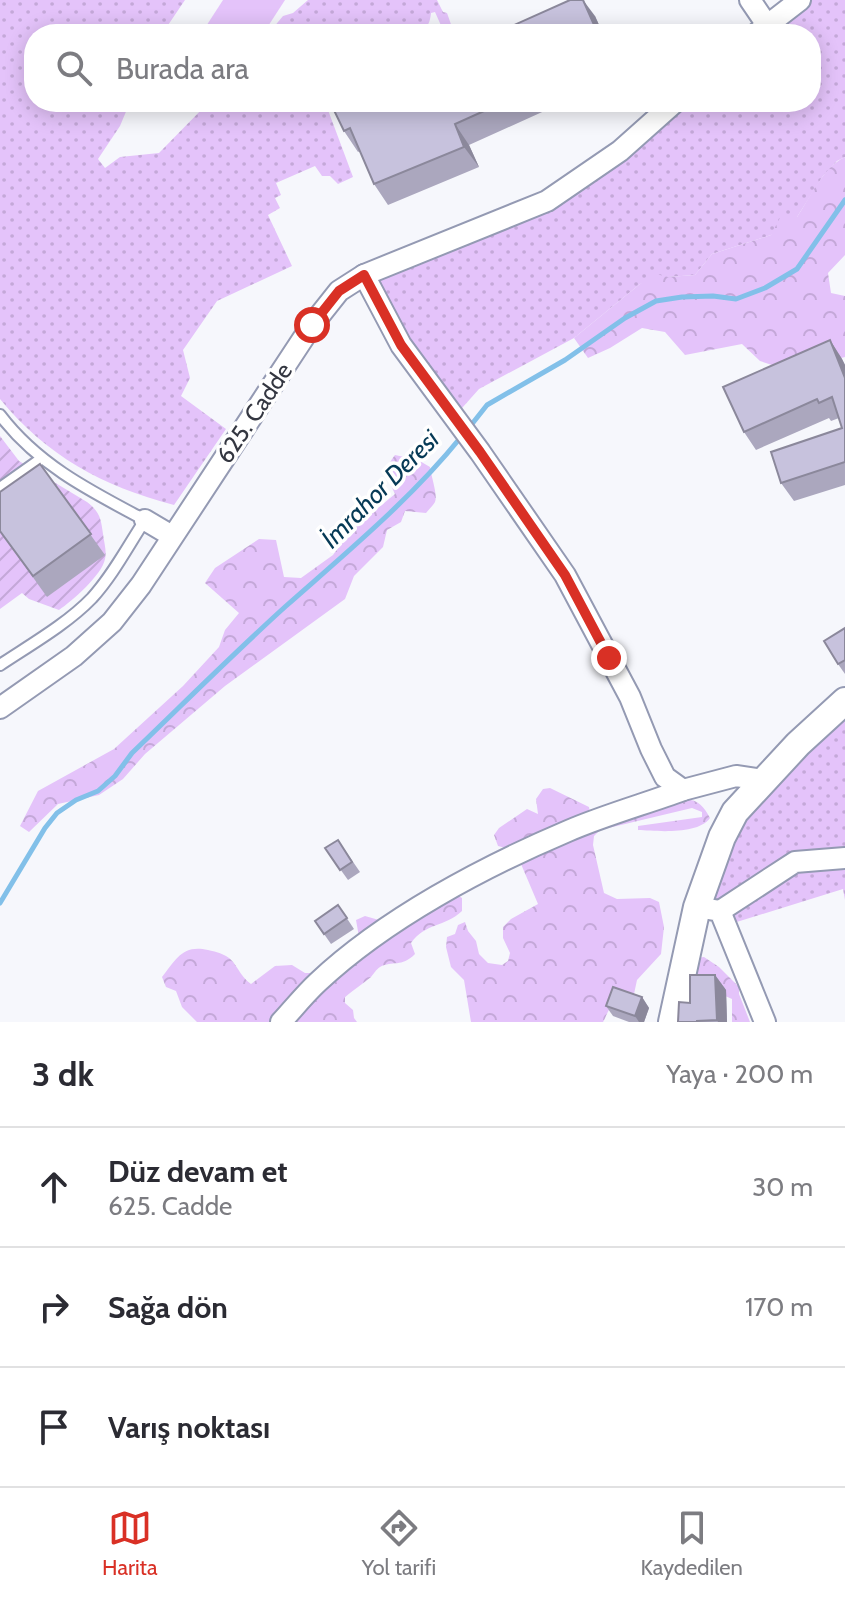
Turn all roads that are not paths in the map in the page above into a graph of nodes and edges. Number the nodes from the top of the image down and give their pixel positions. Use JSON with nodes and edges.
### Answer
{"nodes":[{"id":1,"x":750,"y":0,"type":"edge"},
{"id":2,"x":800,"y":0,"type":"edge"},
{"id":3,"x":760,"y":24,"type":"edge"},
{"id":4,"x":770,"y":24,"type":"edge"},
{"id":5,"x":664,"y":112,"type":"edge"},
{"id":6,"x":364,"y":275,"type":"junction"},
{"id":7,"x":0,"y":415,"type":"edge"},
{"id":8,"x":41,"y":459,"type":"junction"},
{"id":9,"x":0,"y":488,"type":"edge"},
{"id":10,"x":145,"y":520,"type":"junction"},
{"id":11,"x":172,"y":536,"type":"junction"},
{"id":12,"x":0,"y":665,"type":"edge"},
{"id":13,"x":845,"y":701,"type":"edge"},
{"id":14,"x":0,"y":708,"type":"edge"},
{"id":15,"x":764,"y":780,"type":"junction"},
{"id":16,"x":683,"y":790,"type":"junction"},
{"id":17,"x":845,"y":858,"type":"edge"},
{"id":18,"x":708,"y":909,"type":"junction"},
{"id":19,"x":281,"y":1022,"type":"edge"},
{"id":20,"x":672,"y":1022,"type":"edge"},
{"id":21,"x":765,"y":1022,"type":"edge"}],
"edges":[{"from":1,"to":3,"type":"street"},
{"from":2,"to":4,"type":"street"},
{"from":5,"to":6,"type":"street","name":"625. Cadde"},
{"from":6,"to":11,"type":"street","name":"625. Cadde"},
{"from":6,"to":16,"type":"street"},
{"from":7,"to":8,"type":"lane"},
{"from":8,"to":9,"type":"lane"},
{"from":8,"to":10,"type":"lane"},
{"from":10,"to":11,"type":"street"},
{"from":10,"to":12,"type":"lane"},
{"from":11,"to":14,"type":"street","name":"625. Cadde"},
{"from":13,"to":15,"type":"street"},
{"from":15,"to":16,"type":"street"},
{"from":15,"to":18,"type":"street"},
{"from":16,"to":19,"type":"street"},
{"from":17,"to":18,"type":"street"},
{"from":18,"to":20,"type":"street"},
{"from":18,"to":21,"type":"street"}]}
